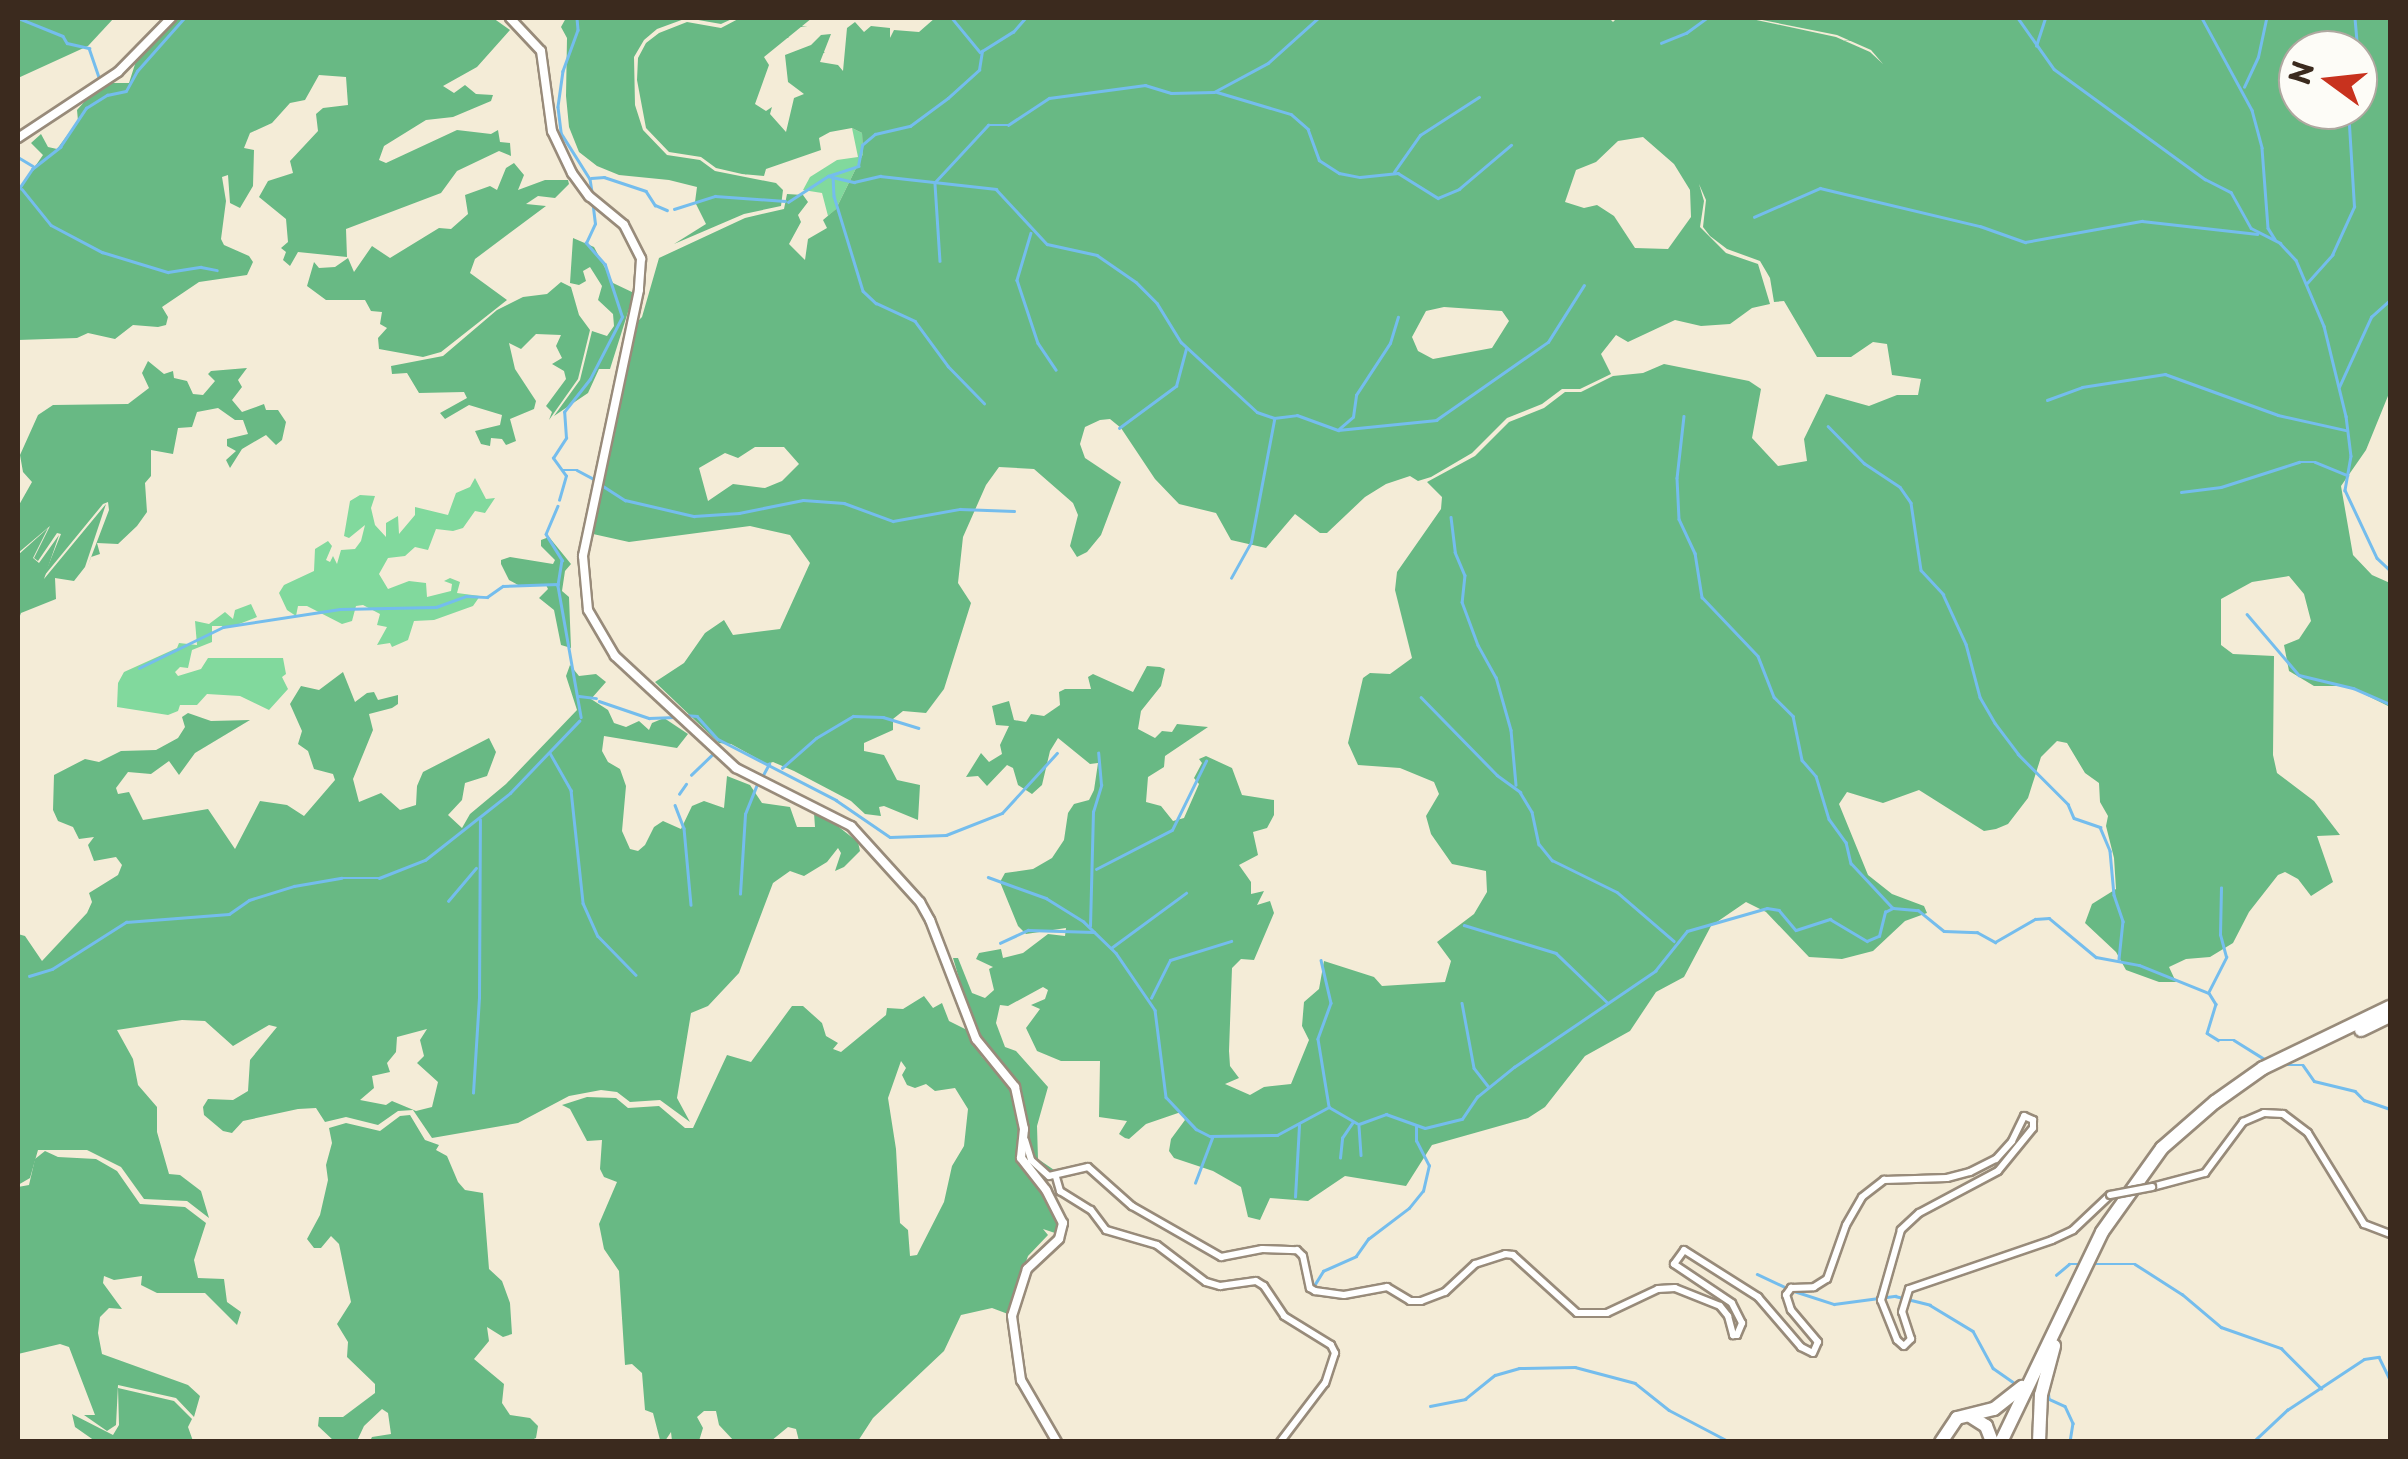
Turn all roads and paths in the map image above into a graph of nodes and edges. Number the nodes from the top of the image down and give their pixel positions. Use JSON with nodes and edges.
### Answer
{"nodes":[{"id":1,"x":170,"y":18,"type":"edge"},
{"id":2,"x":510,"y":18,"type":"edge"},
{"id":3,"x":18,"y":138,"type":"edge"},
{"id":4,"x":2390,"y":1006,"type":"edge"},
{"id":5,"x":2390,"y":1016,"type":"edge"},
{"id":6,"x":1024,"y":1129,"type":"junction"},
{"id":7,"x":2166,"y":1150,"type":"junction"},
{"id":8,"x":1056,"y":1178,"type":"junction"},
{"id":9,"x":2116,"y":1204,"type":"junction"},
{"id":10,"x":2390,"y":1234,"type":"edge"},
{"id":11,"x":2052,"y":1343,"type":"junction"},
{"id":12,"x":1968,"y":1416,"type":"junction"},
{"id":13,"x":1057,"y":1442,"type":"edge"},
{"id":14,"x":1280,"y":1442,"type":"edge"},
{"id":15,"x":1941,"y":1442,"type":"edge"},
{"id":16,"x":1992,"y":1442,"type":"edge"},
{"id":17,"x":2004,"y":1442,"type":"edge"},
{"id":18,"x":2039,"y":1442,"type":"edge"}],
"edges":[{"from":1,"to":3,"type":"main road"},
{"from":2,"to":6,"type":"main road"},
{"from":4,"to":7,"type":"highway"},
{"from":5,"to":7,"type":"highway"},
{"from":6,"to":8,"type":"street"},
{"from":6,"to":13,"type":"main road"},
{"from":7,"to":9,"type":"highway"},
{"from":8,"to":9,"type":"street"},
{"from":8,"to":14,"type":"street"},
{"from":9,"to":10,"type":"street","bridge":true},
{"from":9,"to":11,"type":"highway"},
{"from":11,"to":12,"type":"highway"},
{"from":11,"to":17,"type":"highway"},
{"from":11,"to":18,"type":"highway"},
{"from":12,"to":15,"type":"highway"},
{"from":12,"to":16,"type":"highway"}]}
